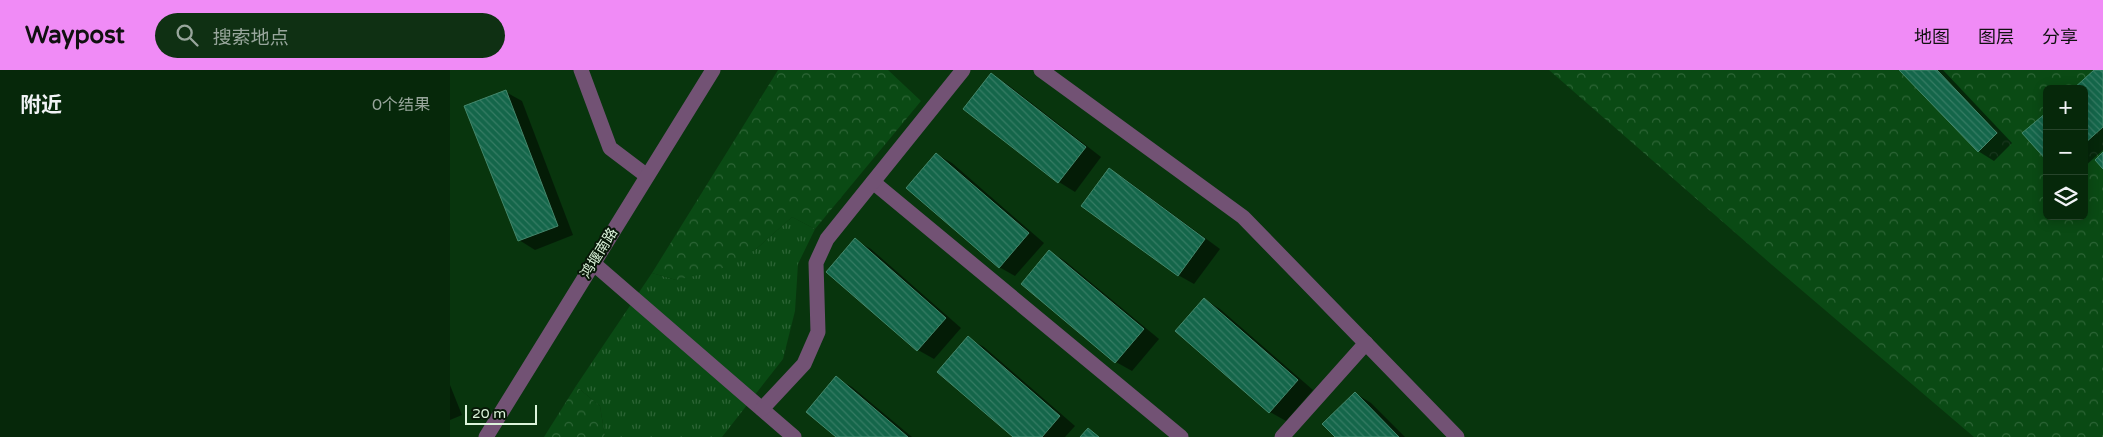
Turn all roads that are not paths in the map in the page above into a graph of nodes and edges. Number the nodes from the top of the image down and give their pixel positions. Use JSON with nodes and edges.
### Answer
{"nodes":[{"id":1,"x":581,"y":70,"type":"edge"},
{"id":2,"x":713,"y":70,"type":"edge"},
{"id":3,"x":963,"y":70,"type":"edge"},
{"id":4,"x":1041,"y":70,"type":"edge"},
{"id":5,"x":647,"y":176,"type":"junction"},
{"id":6,"x":873,"y":182,"type":"junction"},
{"id":7,"x":593,"y":263,"type":"junction"},
{"id":8,"x":1366,"y":343,"type":"junction"},
{"id":9,"x":762,"y":409,"type":"junction"},
{"id":10,"x":486,"y":437,"type":"edge"},
{"id":11,"x":794,"y":437,"type":"edge"},
{"id":12,"x":1181,"y":437,"type":"edge"},
{"id":13,"x":1282,"y":437,"type":"edge"},
{"id":14,"x":1457,"y":437,"type":"edge"}],
"edges":[{"from":1,"to":5,"type":"street"},
{"from":2,"to":5,"type":"street","name":"鸿堰南路"},
{"from":3,"to":6,"type":"street"},
{"from":4,"to":8,"type":"street"},
{"from":5,"to":7,"type":"street","name":"鸿堰南路"},
{"from":6,"to":9,"type":"street"},
{"from":6,"to":12,"type":"street"},
{"from":7,"to":9,"type":"street"},
{"from":7,"to":10,"type":"street","name":"鸿堰南路"},
{"from":8,"to":13,"type":"street"},
{"from":8,"to":14,"type":"street"},
{"from":9,"to":11,"type":"street"}]}
